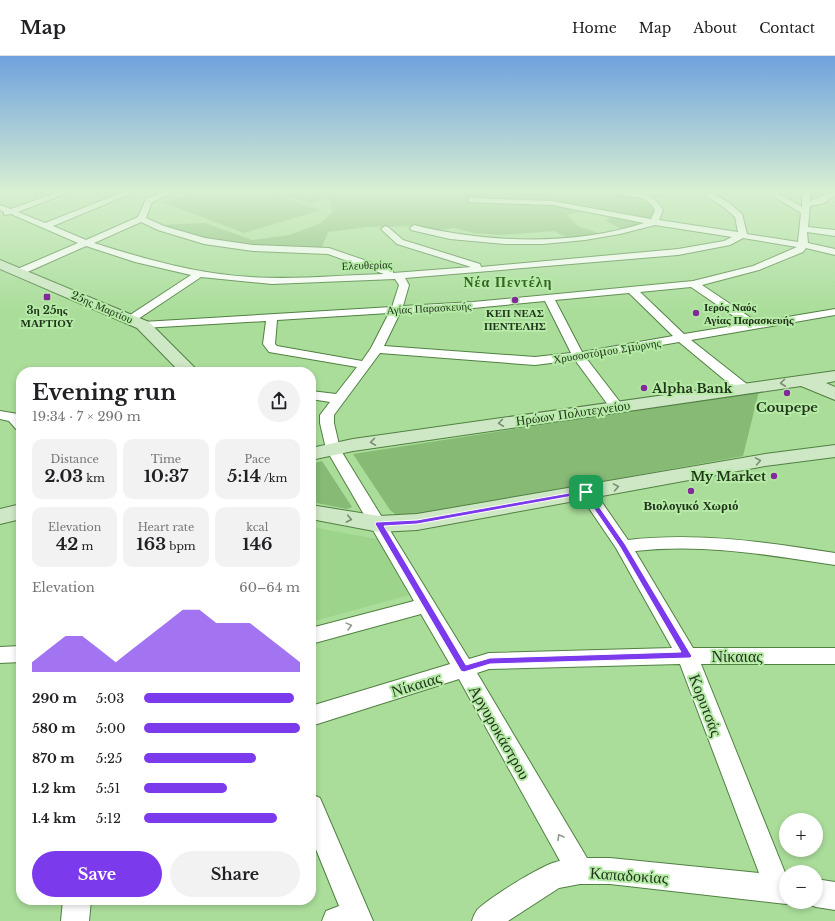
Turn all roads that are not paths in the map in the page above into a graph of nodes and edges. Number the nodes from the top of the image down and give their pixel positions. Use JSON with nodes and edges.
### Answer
{"nodes":[{"id":1,"x":58,"y":231,"type":"edge"},
{"id":2,"x":113,"y":231,"type":"edge"},
{"id":3,"x":172,"y":231,"type":"edge"},
{"id":4,"x":388,"y":231,"type":"edge"},
{"id":5,"x":429,"y":231,"type":"edge"},
{"id":6,"x":622,"y":231,"type":"edge"},
{"id":7,"x":718,"y":231,"type":"edge"},
{"id":8,"x":742,"y":231,"type":"edge"},
{"id":9,"x":803,"y":231,"type":"edge"},
{"id":10,"x":822,"y":231,"type":"edge"},
{"id":11,"x":835,"y":233,"type":"edge"},
{"id":12,"x":743,"y":235,"type":"junction"},
{"id":13,"x":86,"y":243,"type":"junction"},
{"id":14,"x":803,"y":245,"type":"junction"},
{"id":15,"x":835,"y":247,"type":"edge"},
{"id":16,"x":835,"y":252,"type":"edge"},
{"id":17,"x":0,"y":264,"type":"edge"},
{"id":18,"x":486,"y":269,"type":"junction"},
{"id":19,"x":19,"y":272,"type":"junction"},
{"id":20,"x":199,"y":274,"type":"junction"},
{"id":21,"x":398,"y":276,"type":"junction"},
{"id":22,"x":693,"y":284,"type":"junction"},
{"id":23,"x":632,"y":290,"type":"junction"},
{"id":24,"x":549,"y":299,"type":"junction"},
{"id":25,"x":396,"y":310,"type":"junction"},
{"id":26,"x":835,"y":312,"type":"edge"},
{"id":27,"x":272,"y":316,"type":"junction"},
{"id":28,"x":137,"y":322,"type":"junction"},
{"id":29,"x":755,"y":326,"type":"junction"},
{"id":30,"x":682,"y":339,"type":"junction"},
{"id":31,"x":377,"y":349,"type":"junction"},
{"id":32,"x":578,"y":356,"type":"junction"},
{"id":33,"x":365,"y":365,"type":"junction"},
{"id":34,"x":185,"y":367,"type":"edge"},
{"id":35,"x":835,"y":376,"type":"edge"},
{"id":36,"x":804,"y":381,"type":"junction"},
{"id":37,"x":743,"y":388,"type":"junction"},
{"id":38,"x":835,"y":394,"type":"edge"},
{"id":39,"x":316,"y":396,"type":"edge"},
{"id":40,"x":340,"y":399,"type":"junction"},
{"id":41,"x":616,"y":406,"type":"junction"},
{"id":42,"x":0,"y":415,"type":"edge"},
{"id":43,"x":16,"y":420,"type":"edge"},
{"id":44,"x":333,"y":449,"type":"junction"},
{"id":45,"x":835,"y":451,"type":"edge"},
{"id":46,"x":316,"y":453,"type":"edge"},
{"id":47,"x":586,"y":492,"type":"junction"},
{"id":48,"x":16,"y":512,"type":"edge"},
{"id":49,"x":316,"y":513,"type":"edge"},
{"id":50,"x":0,"y":517,"type":"edge"},
{"id":51,"x":379,"y":524,"type":"junction"},
{"id":52,"x":623,"y":546,"type":"junction"},
{"id":53,"x":835,"y":559,"type":"edge"},
{"id":54,"x":426,"y":605,"type":"junction"},
{"id":55,"x":316,"y":635,"type":"edge"},
{"id":56,"x":16,"y":654,"type":"edge"},
{"id":57,"x":0,"y":655,"type":"edge"},
{"id":58,"x":687,"y":656,"type":"junction"},
{"id":59,"x":835,"y":656,"type":"edge"},
{"id":60,"x":464,"y":669,"type":"junction"},
{"id":61,"x":316,"y":714,"type":"edge"},
{"id":62,"x":316,"y":820,"type":"edge"},
{"id":63,"x":580,"y":871,"type":"junction"},
{"id":64,"x":779,"y":882,"type":"edge"},
{"id":65,"x":779,"y":889,"type":"edge"},
{"id":66,"x":823,"y":894,"type":"edge"},
{"id":67,"x":835,"y":896,"type":"edge"},
{"id":68,"x":77,"y":905,"type":"edge"},
{"id":69,"x":351,"y":919,"type":"edge"},
{"id":70,"x":75,"y":921,"type":"edge"},
{"id":71,"x":486,"y":921,"type":"edge"}],
"edges":[{"from":1,"to":13,"type":"street","name":"Ελευθερίας"},
{"from":2,"to":13,"type":"street"},
{"from":3,"to":21,"type":"street"},
{"from":4,"to":18,"type":"street"},
{"from":5,"to":6,"type":"street"},
{"from":7,"to":12,"type":"street"},
{"from":8,"to":12,"type":"street"},
{"from":9,"to":14,"type":"street"},
{"from":10,"to":11,"type":"street"},
{"from":12,"to":14,"type":"street"},
{"from":12,"to":18,"type":"street","name":"Ελευθερίας"},
{"from":13,"to":19,"type":"street"},
{"from":13,"to":20,"type":"street","name":"Ελευθερίας"},
{"from":14,"to":15,"type":"street"},
{"from":14,"to":16,"type":"street"},
{"from":14,"to":22,"type":"street","name":"Αγίας Παρασκευής"},
{"from":17,"to":19,"type":"main road","name":"25ης Μαρτίου"},
{"from":18,"to":21,"type":"street","name":"Ελευθερίας"},
{"from":19,"to":28,"type":"main road","name":"25ης Μαρτίου"},
{"from":20,"to":21,"type":"street","name":"Ελευθερίας"},
{"from":20,"to":28,"type":"street"},
{"from":21,"to":25,"type":"street","name":"Αργυροκάστρου"},
{"from":22,"to":23,"type":"street","name":"Αγίας Παρασκευής"},
{"from":22,"to":29,"type":"street"},
{"from":23,"to":24,"type":"street","name":"Αγίας Παρασκευής"},
{"from":23,"to":30,"type":"street"},
{"from":24,"to":25,"type":"street","name":"Αγίας Παρασκευής"},
{"from":24,"to":32,"type":"street"},
{"from":25,"to":27,"type":"street","name":"Αγίας Παρασκευής"},
{"from":25,"to":31,"type":"street","name":"Αργυροκάστρου"},
{"from":26,"to":29,"type":"street","name":"Χρυσοστόμου Σμύρνης"},
{"from":27,"to":28,"type":"street","name":"Αγίας Παρασκευής"},
{"from":27,"to":33,"type":"street"},
{"from":28,"to":34,"type":"main road","name":"25ης Μαρτίου"},
{"from":29,"to":30,"type":"street","name":"Χρυσοστόμου Σμύρνης"},
{"from":30,"to":32,"type":"street","name":"Χρυσοστόμου Σμύρνης"},
{"from":30,"to":37,"type":"street"},
{"from":31,"to":32,"type":"street","name":"Χρυσοστόμου Σμύρνης"},
{"from":31,"to":33,"type":"street","name":"Αργυροκάστρου"},
{"from":32,"to":41,"type":"street"},
{"from":33,"to":40,"type":"street","name":"Αργυροκάστρου"},
{"from":35,"to":36,"type":"main road","name":"Ηρώων Πολυτεχνείου"},
{"from":36,"to":37,"type":"main road","name":"Ηρώων Πολυτεχνείου","one_way":true},
{"from":36,"to":38,"type":"main road"},
{"from":37,"to":41,"type":"main road","name":"Ηρώων Πολυτεχνείου"},
{"from":39,"to":40,"type":"street"},
{"from":40,"to":44,"type":"street","name":"Αργυροκάστρου"},
{"from":41,"to":44,"type":"main road","name":"Ηρώων Πολυτεχνείου","one_way":true},
{"from":42,"to":43,"type":"street"},
{"from":44,"to":46,"type":"main road","name":"Ηρώων Πολυτεχνείου"},
{"from":44,"to":51,"type":"street","name":"Αργυροκάστρου"},
{"from":47,"to":45,"type":"main road","one_way":true},
{"from":47,"to":51,"type":"main road"},
{"from":47,"to":52,"type":"street","name":"Κορυτσάς"},
{"from":48,"to":50,"type":"main road"},
{"from":49,"to":51,"type":"main road","one_way":true},
{"from":51,"to":54,"type":"street","name":"Αργυροκάστρου"},
{"from":52,"to":53,"type":"street"},
{"from":52,"to":58,"type":"street","name":"Κορυτσάς"},
{"from":55,"to":54,"type":"street","one_way":true},
{"from":54,"to":60,"type":"street","name":"Αργυροκάστρου"},
{"from":56,"to":57,"type":"street"},
{"from":58,"to":59,"type":"street","name":"Νίκαιας"},
{"from":58,"to":60,"type":"street","name":"Νίκαιας"},
{"from":58,"to":64,"type":"street","name":"Κορυτσάς"},
{"from":60,"to":61,"type":"street","name":"Νίκαιας"},
{"from":63,"to":60,"type":"street","name":"Αργυροκάστρου","one_way":true},
{"from":62,"to":69,"type":"street"},
{"from":63,"to":65,"type":"street","name":"Καπαδοκίας"},
{"from":63,"to":71,"type":"street","name":"Καπαδοκίας"},
{"from":66,"to":67,"type":"street"},
{"from":68,"to":70,"type":"street"}]}
